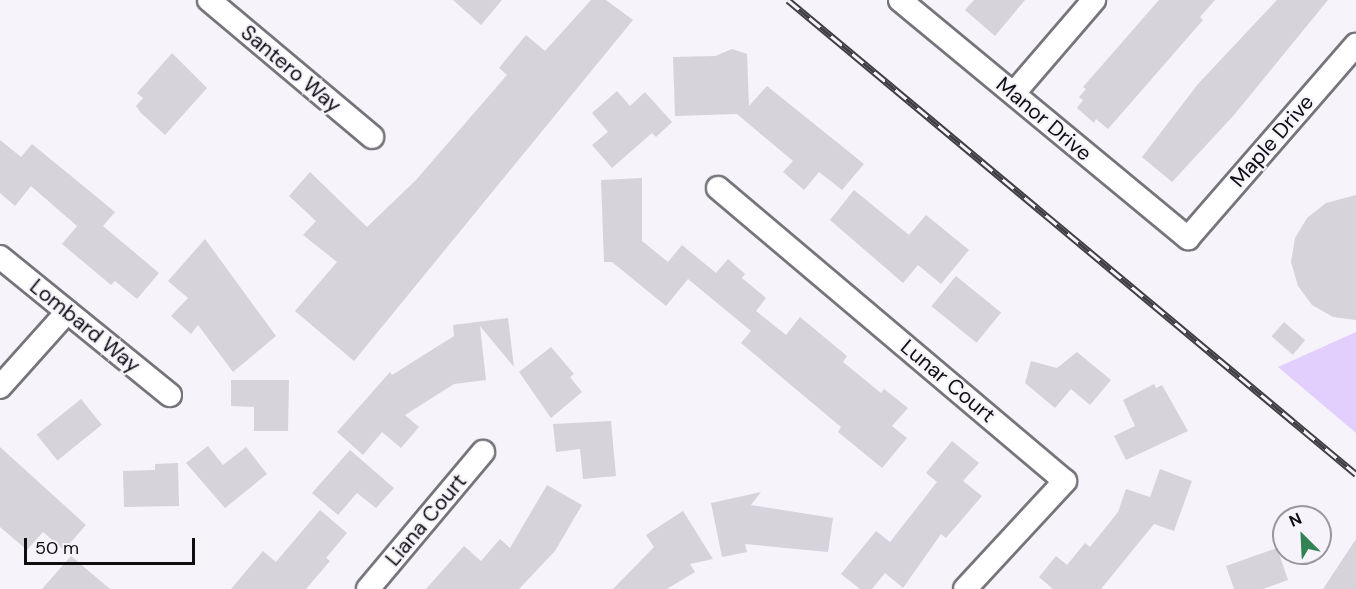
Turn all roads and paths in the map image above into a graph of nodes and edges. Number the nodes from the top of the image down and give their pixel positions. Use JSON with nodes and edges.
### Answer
{"nodes":[{"id":1,"x":209,"y":0,"type":"edge"},
{"id":2,"x":900,"y":0,"type":"edge"},
{"id":3,"x":1094,"y":0,"type":"edge"},
{"id":4,"x":1356,"y":45,"type":"edge"},
{"id":5,"x":1014,"y":93,"type":"junction"},
{"id":6,"x":372,"y":138,"type":"dead end"},
{"id":7,"x":718,"y":188,"type":"dead end"},
{"id":8,"x":1188,"y":238,"type":"joint"},
{"id":9,"x":0,"y":257,"type":"edge"},
{"id":10,"x":67,"y":312,"type":"junction"},
{"id":11,"x":0,"y":387,"type":"edge"},
{"id":12,"x":170,"y":395,"type":"dead end"},
{"id":13,"x":483,"y":452,"type":"dead end"},
{"id":14,"x":368,"y":589,"type":"edge"},
{"id":15,"x":965,"y":589,"type":"edge"}],
"edges":[{"from":1,"to":6,"type":"street","name":"Santero Way"},
{"from":2,"to":5,"type":"street","name":"Manor Drive"},
{"from":3,"to":5,"type":"street"},
{"from":4,"to":8,"type":"street","name":"Maple Drive"},
{"from":5,"to":8,"type":"street","name":"Manor Drive"},
{"from":7,"to":15,"type":"street","name":"Lunar Court"},
{"from":9,"to":10,"type":"street","name":"Lombard Way"},
{"from":10,"to":11,"type":"street"},
{"from":10,"to":12,"type":"street","name":"Lombard Way"},
{"from":13,"to":14,"type":"street","name":"Liana Court"}]}
